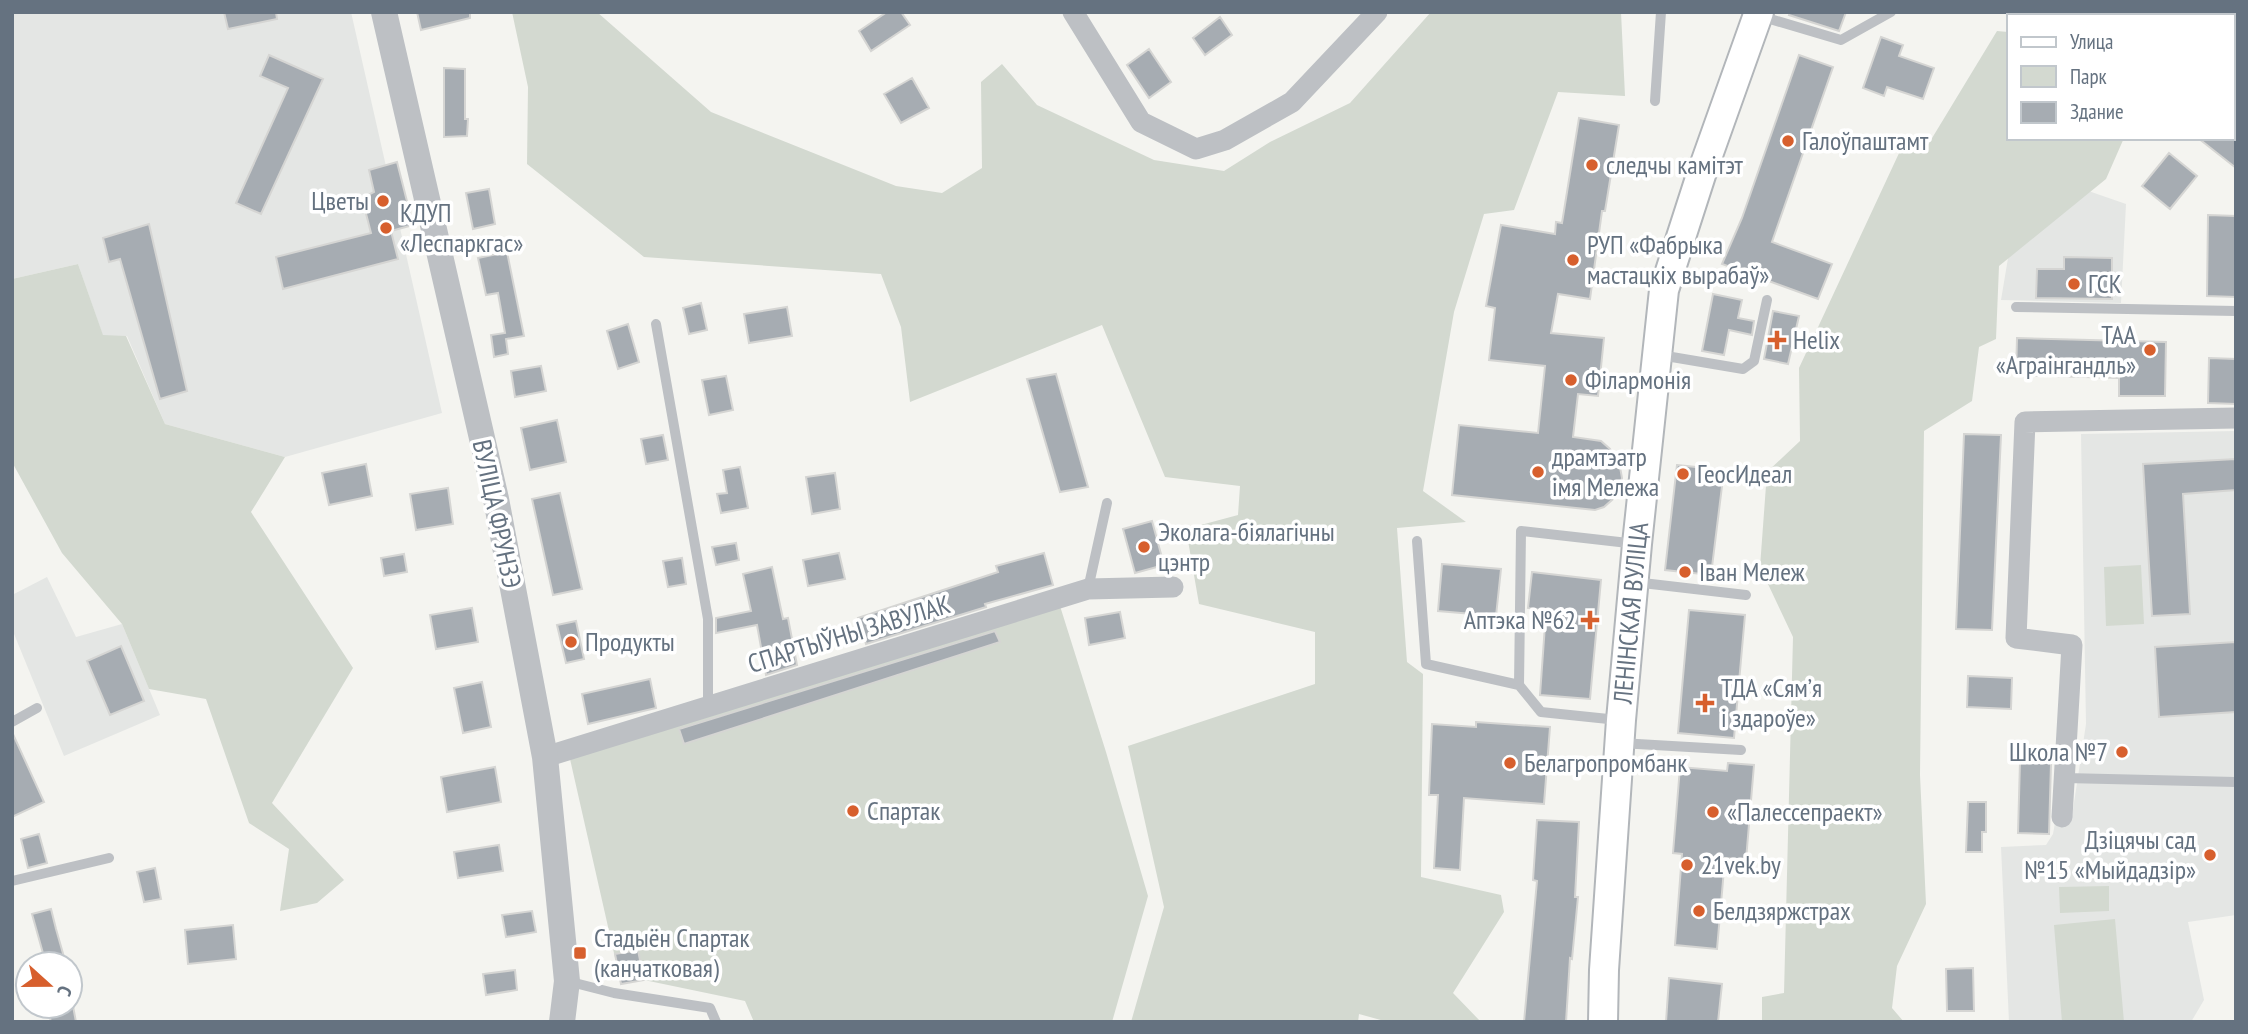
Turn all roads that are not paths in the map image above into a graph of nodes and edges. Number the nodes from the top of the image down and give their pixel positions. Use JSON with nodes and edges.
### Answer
{"nodes":[{"id":1,"x":384,"y":12,"type":"edge"},
{"id":2,"x":1073,"y":12,"type":"edge"},
{"id":3,"x":1377,"y":12,"type":"edge"},
{"id":4,"x":1661,"y":12,"type":"edge"},
{"id":5,"x":1891,"y":12,"type":"edge"},
{"id":6,"x":1757,"y":13,"type":"edge"},
{"id":7,"x":1655,"y":101,"type":"dead end"},
{"id":8,"x":1767,"y":300,"type":"dead end"},
{"id":9,"x":2016,"y":307,"type":"dead end"},
{"id":10,"x":2236,"y":312,"type":"edge"},
{"id":11,"x":656,"y":324,"type":"dead end"},
{"id":12,"x":1657,"y":355,"type":"junction"},
{"id":13,"x":2236,"y":418,"type":"edge"},
{"id":14,"x":1107,"y":503,"type":"dead end"},
{"id":15,"x":1417,"y":541,"type":"dead end"},
{"id":16,"x":1637,"y":544,"type":"junction"},
{"id":17,"x":1634,"y":582,"type":"junction"},
{"id":18,"x":1173,"y":587,"type":"dead end"},
{"id":19,"x":1088,"y":589,"type":"junction"},
{"id":20,"x":1746,"y":595,"type":"dead end"},
{"id":21,"x":1519,"y":685,"type":"junction"},
{"id":22,"x":708,"y":706,"type":"junction"},
{"id":23,"x":37,"y":708,"type":"dead end"},
{"id":24,"x":12,"y":722,"type":"edge"},
{"id":25,"x":1620,"y":731,"type":"junction"},
{"id":26,"x":1741,"y":750,"type":"dead end"},
{"id":27,"x":545,"y":757,"type":"junction"},
{"id":28,"x":2065,"y":779,"type":"junction"},
{"id":29,"x":2236,"y":782,"type":"edge"},
{"id":30,"x":2062,"y":817,"type":"dead end"},
{"id":31,"x":109,"y":858,"type":"dead end"},
{"id":32,"x":12,"y":881,"type":"edge"},
{"id":33,"x":567,"y":981,"type":"junction"},
{"id":34,"x":562,"y":1022,"type":"edge"},
{"id":35,"x":716,"y":1022,"type":"edge"},
{"id":36,"x":1603,"y":1022,"type":"edge"}],
"edges":[{"from":1,"to":27,"type":"street","name":"ВУЛІЦА ФРУНЗЭ"},
{"from":2,"to":3,"type":"street"},
{"from":4,"to":7,"type":"lane"},
{"from":5,"to":6,"type":"lane"},
{"from":6,"to":12,"type":"main road","name":"ЛЕНІНСКАЯ ВУЛІЦА"},
{"from":8,"to":12,"type":"lane"},
{"from":9,"to":10,"type":"lane"},
{"from":11,"to":22,"type":"lane"},
{"from":12,"to":16,"type":"main road","name":"ЛЕНІНСКАЯ ВУЛІЦА"},
{"from":13,"to":28,"type":"street"},
{"from":14,"to":19,"type":"lane"},
{"from":15,"to":21,"type":"lane"},
{"from":16,"to":17,"type":"main road","name":"ЛЕНІНСКАЯ ВУЛІЦА"},
{"from":16,"to":21,"type":"lane"},
{"from":17,"to":20,"type":"lane"},
{"from":17,"to":25,"type":"main road","name":"ЛЕНІНСКАЯ ВУЛІЦА"},
{"from":18,"to":19,"type":"street","name":"СПАРТЫЎНЫ ЗАВУЛАК"},
{"from":19,"to":22,"type":"street","name":"СПАРТЫЎНЫ ЗАВУЛАК"},
{"from":21,"to":25,"type":"lane"},
{"from":22,"to":27,"type":"street","name":"СПАРТЫЎНЫ ЗАВУЛАК"},
{"from":23,"to":24,"type":"lane"},
{"from":25,"to":26,"type":"lane"},
{"from":25,"to":36,"type":"main road","name":"ЛЕНІНСКАЯ ВУЛІЦА"},
{"from":27,"to":33,"type":"street","name":"ВУЛІЦА ФРУНЗЭ"},
{"from":28,"to":29,"type":"lane"},
{"from":28,"to":30,"type":"street"},
{"from":31,"to":32,"type":"lane"},
{"from":33,"to":34,"type":"street","name":"ВУЛІЦА ФРУНЗЭ"},
{"from":33,"to":35,"type":"lane"}]}
